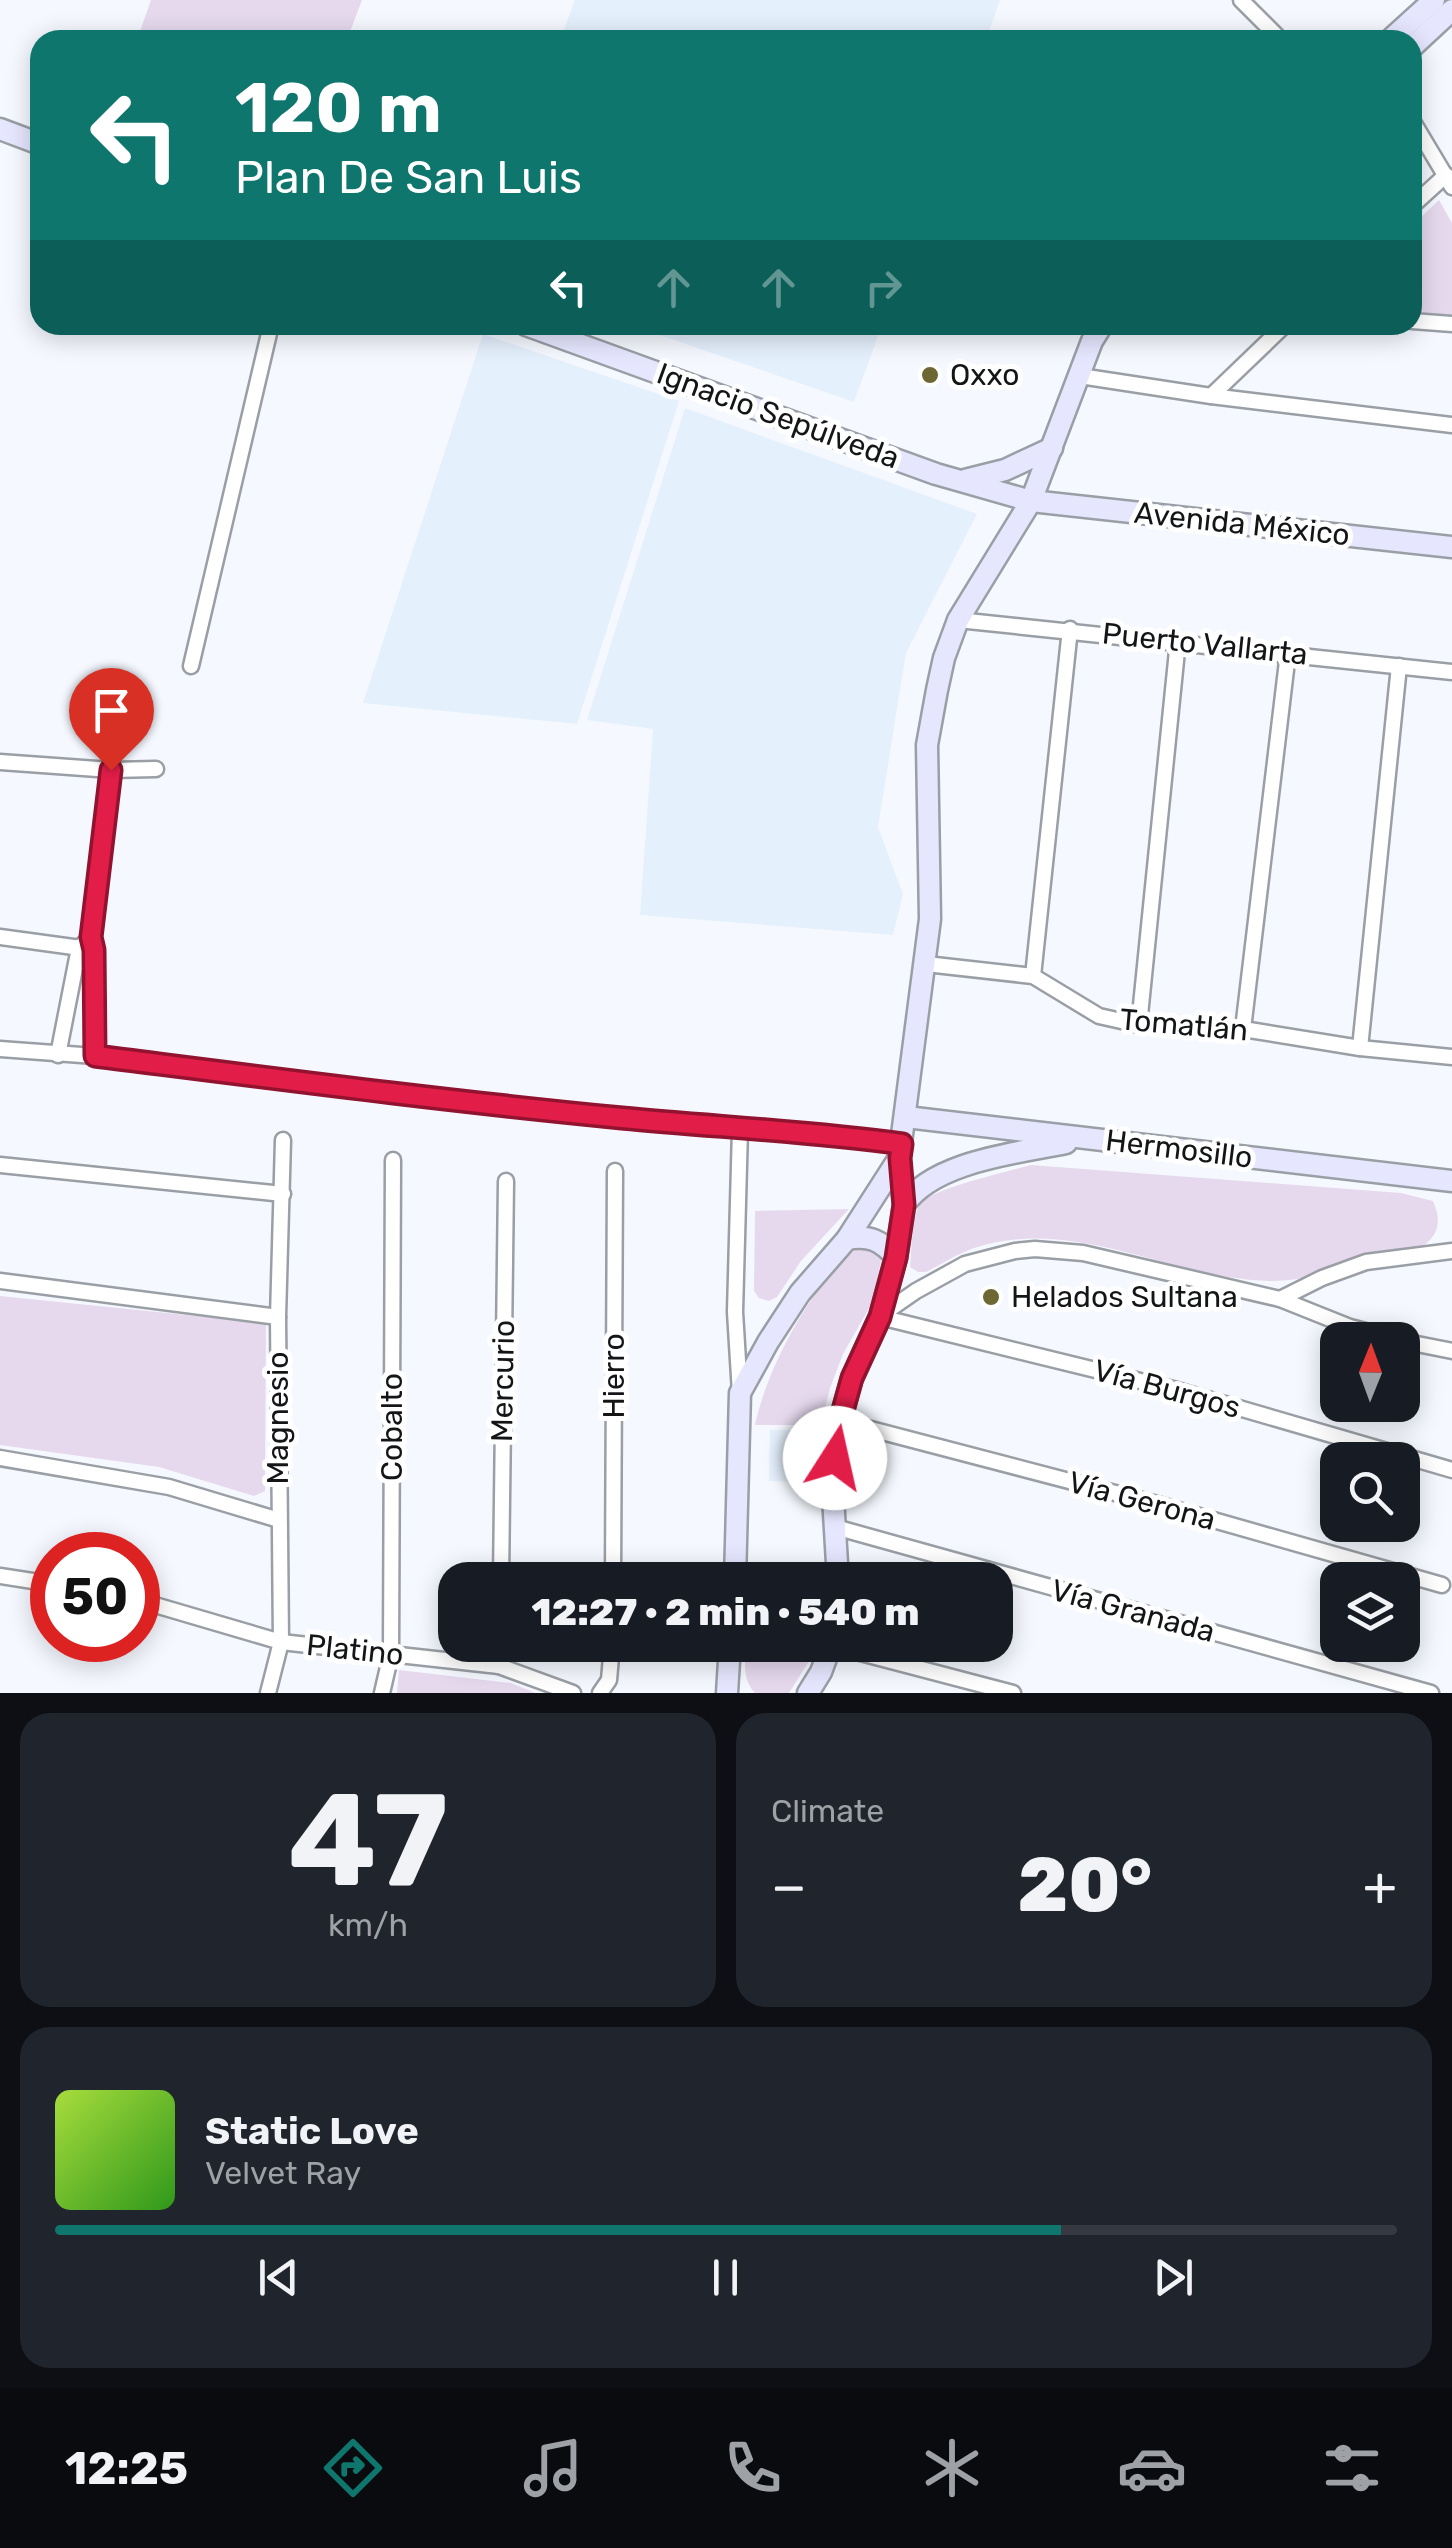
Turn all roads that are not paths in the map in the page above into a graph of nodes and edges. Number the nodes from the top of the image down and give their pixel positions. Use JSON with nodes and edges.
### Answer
{"nodes":[{"id":1,"x":1241,"y":0,"type":"edge"},
{"id":2,"x":1434,"y":0,"type":"edge"},
{"id":3,"x":1452,"y":10,"type":"edge"},
{"id":4,"x":1271,"y":30,"type":"edge"},
{"id":5,"x":1401,"y":30,"type":"edge"},
{"id":6,"x":1422,"y":38,"type":"edge"},
{"id":7,"x":0,"y":129,"type":"edge"},
{"id":8,"x":1422,"y":136,"type":"edge"},
{"id":9,"x":30,"y":140,"type":"edge"},
{"id":10,"x":1449,"y":181,"type":"edge"},
{"id":11,"x":1422,"y":199,"type":"edge"},
{"id":12,"x":1422,"y":321,"type":"edge"},
{"id":13,"x":1452,"y":324,"type":"edge"},
{"id":14,"x":269,"y":335,"type":"edge"},
{"id":15,"x":554,"y":335,"type":"edge"},
{"id":16,"x":1098,"y":335,"type":"edge"},
{"id":17,"x":1275,"y":335,"type":"edge"},
{"id":18,"x":1080,"y":376,"type":"junction"},
{"id":19,"x":1211,"y":396,"type":"junction"},
{"id":20,"x":1452,"y":425,"type":"edge"},
{"id":21,"x":1052,"y":448,"type":"junction"},
{"id":22,"x":960,"y":481,"type":"junction"},
{"id":23,"x":1031,"y":501,"type":"junction"},
{"id":24,"x":1452,"y":547,"type":"edge"},
{"id":25,"x":958,"y":620,"type":"junction"},
{"id":26,"x":1070,"y":630,"type":"junction"},
{"id":27,"x":1178,"y":641,"type":"junction"},
{"id":28,"x":1288,"y":653,"type":"junction"},
{"id":29,"x":191,"y":666,"type":"dead end"},
{"id":30,"x":1399,"y":666,"type":"junction"},
{"id":31,"x":1452,"y":672,"type":"edge"},
{"id":32,"x":0,"y":762,"type":"edge"},
{"id":33,"x":156,"y":769,"type":"dead end"},
{"id":34,"x":111,"y":770,"type":"junction"},
{"id":35,"x":0,"y":937,"type":"edge"},
{"id":36,"x":88,"y":945,"type":"junction"},
{"id":37,"x":926,"y":964,"type":"junction"},
{"id":38,"x":1032,"y":976,"type":"junction"},
{"id":39,"x":1139,"y":1025,"type":"junction"},
{"id":40,"x":1243,"y":1029,"type":"junction"},
{"id":41,"x":1360,"y":1048,"type":"junction"},
{"id":42,"x":0,"y":1049,"type":"edge"},
{"id":43,"x":58,"y":1055,"type":"junction"},
{"id":44,"x":95,"y":1056,"type":"junction"},
{"id":45,"x":1452,"y":1057,"type":"edge"},
{"id":46,"x":906,"y":1117,"type":"junction"},
{"id":47,"x":740,"y":1129,"type":"junction"},
{"id":48,"x":1087,"y":1139,"type":"junction"},
{"id":49,"x":283,"y":1140,"type":"dead end"},
{"id":50,"x":901,"y":1151,"type":"junction"},
{"id":51,"x":393,"y":1160,"type":"dead end"},
{"id":52,"x":0,"y":1165,"type":"edge"},
{"id":53,"x":614,"y":1171,"type":"dead end"},
{"id":54,"x":506,"y":1182,"type":"dead end"},
{"id":55,"x":1452,"y":1182,"type":"edge"},
{"id":56,"x":284,"y":1194,"type":"junction"},
{"id":57,"x":904,"y":1205,"type":"junction"},
{"id":58,"x":846,"y":1239,"type":"junction"},
{"id":59,"x":1452,"y":1251,"type":"edge"},
{"id":60,"x":896,"y":1258,"type":"junction"},
{"id":61,"x":0,"y":1282,"type":"edge"},
{"id":62,"x":1280,"y":1299,"type":"junction"},
{"id":63,"x":880,"y":1317,"type":"junction"},
{"id":64,"x":278,"y":1318,"type":"junction"},
{"id":65,"x":1338,"y":1322,"type":"edge"},
{"id":66,"x":1420,"y":1344,"type":"edge"},
{"id":67,"x":1452,"y":1352,"type":"edge"},
{"id":68,"x":740,"y":1393,"type":"junction"},
{"id":69,"x":840,"y":1421,"type":"junction"},
{"id":70,"x":0,"y":1458,"type":"edge"},
{"id":71,"x":1452,"y":1470,"type":"edge"},
{"id":72,"x":278,"y":1520,"type":"junction"},
{"id":73,"x":835,"y":1527,"type":"junction"},
{"id":74,"x":500,"y":1562,"type":"edge"},
{"id":75,"x":613,"y":1562,"type":"edge"},
{"id":76,"x":735,"y":1562,"type":"edge"},
{"id":77,"x":837,"y":1562,"type":"edge"},
{"id":78,"x":0,"y":1576,"type":"edge"},
{"id":79,"x":30,"y":1581,"type":"edge"},
{"id":80,"x":1442,"y":1584,"type":"dead end"},
{"id":81,"x":160,"y":1606,"type":"edge"},
{"id":82,"x":281,"y":1642,"type":"junction"},
{"id":83,"x":391,"y":1654,"type":"junction"},
{"id":84,"x":500,"y":1662,"type":"edge"},
{"id":85,"x":610,"y":1662,"type":"edge"},
{"id":86,"x":729,"y":1662,"type":"edge"},
{"id":87,"x":824,"y":1662,"type":"edge"},
{"id":88,"x":895,"y":1662,"type":"edge"},
{"id":89,"x":500,"y":1666,"type":"junction"},
{"id":90,"x":268,"y":1693,"type":"edge"},
{"id":91,"x":382,"y":1693,"type":"edge"},
{"id":92,"x":573,"y":1693,"type":"edge"},
{"id":93,"x":600,"y":1693,"type":"edge"},
{"id":94,"x":727,"y":1693,"type":"edge"},
{"id":95,"x":808,"y":1693,"type":"edge"},
{"id":96,"x":1013,"y":1693,"type":"edge"},
{"id":97,"x":1431,"y":1693,"type":"edge"}],
"edges":[{"from":1,"to":4,"type":"street"},
{"from":2,"to":5,"type":"main road"},
{"from":3,"to":6,"type":"main road"},
{"from":7,"to":9,"type":"main road"},
{"from":8,"to":10,"type":"street"},
{"from":10,"to":11,"type":"street"},
{"from":12,"to":13,"type":"street"},
{"from":14,"to":29,"type":"street"},
{"from":15,"to":22,"type":"main road","name":"Ignacio Sepúlveda"},
{"from":16,"to":18,"type":"main road"},
{"from":17,"to":19,"type":"street"},
{"from":18,"to":19,"type":"street"},
{"from":18,"to":21,"type":"main road"},
{"from":19,"to":20,"type":"street"},
{"from":21,"to":22,"type":"main road"},
{"from":21,"to":23,"type":"main road"},
{"from":22,"to":23,"type":"main road","name":"Ignacio Sepúlveda"},
{"from":23,"to":24,"type":"main road","name":"Avenida México"},
{"from":23,"to":25,"type":"main road"},
{"from":25,"to":26,"type":"street","name":"Puerto Vallarta"},
{"from":25,"to":37,"type":"main road"},
{"from":26,"to":27,"type":"street","name":"Puerto Vallarta"},
{"from":26,"to":38,"type":"street"},
{"from":27,"to":28,"type":"street","name":"Puerto Vallarta"},
{"from":27,"to":39,"type":"street"},
{"from":28,"to":30,"type":"street","name":"Puerto Vallarta"},
{"from":28,"to":40,"type":"street"},
{"from":30,"to":31,"type":"street","name":"Puerto Vallarta"},
{"from":30,"to":41,"type":"street"},
{"from":32,"to":34,"type":"street"},
{"from":33,"to":34,"type":"street"},
{"from":34,"to":36,"type":"street"},
{"from":35,"to":36,"type":"street"},
{"from":36,"to":43,"type":"street"},
{"from":36,"to":44,"type":"street"},
{"from":37,"to":38,"type":"street","name":"Tomatlán"},
{"from":37,"to":46,"type":"main road"},
{"from":38,"to":39,"type":"street","name":"Tomatlán"},
{"from":39,"to":40,"type":"street","name":"Tomatlán"},
{"from":40,"to":41,"type":"street","name":"Tomatlán"},
{"from":41,"to":45,"type":"street","name":"Tomatlán"},
{"from":42,"to":43,"type":"street"},
{"from":43,"to":44,"type":"street"},
{"from":44,"to":47,"type":"street"},
{"from":46,"to":48,"type":"main road","name":"Hermosillo"},
{"from":46,"to":50,"type":"main road"},
{"from":47,"to":50,"type":"street"},
{"from":47,"to":68,"type":"street"},
{"from":48,"to":55,"type":"main road","name":"Hermosillo"},
{"from":48,"to":57,"type":"main road"},
{"from":49,"to":56,"type":"street","name":"Magnesio"},
{"from":50,"to":57,"type":"main road"},
{"from":50,"to":58,"type":"main road"},
{"from":51,"to":83,"type":"street","name":"Cobalto"},
{"from":52,"to":56,"type":"street"},
{"from":53,"to":75,"type":"street","name":"Hierro"},
{"from":54,"to":74,"type":"street","name":"Mercurio"},
{"from":56,"to":64,"type":"street","name":"Magnesio"},
{"from":57,"to":60,"type":"main road"},
{"from":58,"to":60,"type":"main road"},
{"from":58,"to":68,"type":"main road"},
{"from":59,"to":62,"type":"street"},
{"from":60,"to":63,"type":"main road"},
{"from":61,"to":64,"type":"street"},
{"from":62,"to":63,"type":"street"},
{"from":62,"to":65,"type":"street"},
{"from":63,"to":69,"type":"main road"},
{"from":63,"to":71,"type":"street","name":"Vía Burgos"},
{"from":64,"to":72,"type":"street","name":"Magnesio"},
{"from":66,"to":67,"type":"street"},
{"from":68,"to":76,"type":"main road"},
{"from":69,"to":73,"type":"main road"},
{"from":69,"to":80,"type":"street","name":"Vía Gerona"},
{"from":70,"to":72,"type":"street"},
{"from":72,"to":82,"type":"street","name":"Magnesio"},
{"from":73,"to":77,"type":"main road"},
{"from":73,"to":97,"type":"street","name":"Vía Granada"},
{"from":78,"to":79,"type":"street"},
{"from":81,"to":82,"type":"street","name":"Platino"},
{"from":82,"to":83,"type":"street","name":"Platino"},
{"from":82,"to":90,"type":"street","name":"Magnesio"},
{"from":83,"to":89,"type":"street","name":"Platino"},
{"from":83,"to":91,"type":"street","name":"Cobalto"},
{"from":84,"to":89,"type":"street"},
{"from":85,"to":93,"type":"street"},
{"from":86,"to":94,"type":"main road"},
{"from":87,"to":95,"type":"main road"},
{"from":88,"to":96,"type":"street"},
{"from":89,"to":92,"type":"street","name":"Platino"}]}
